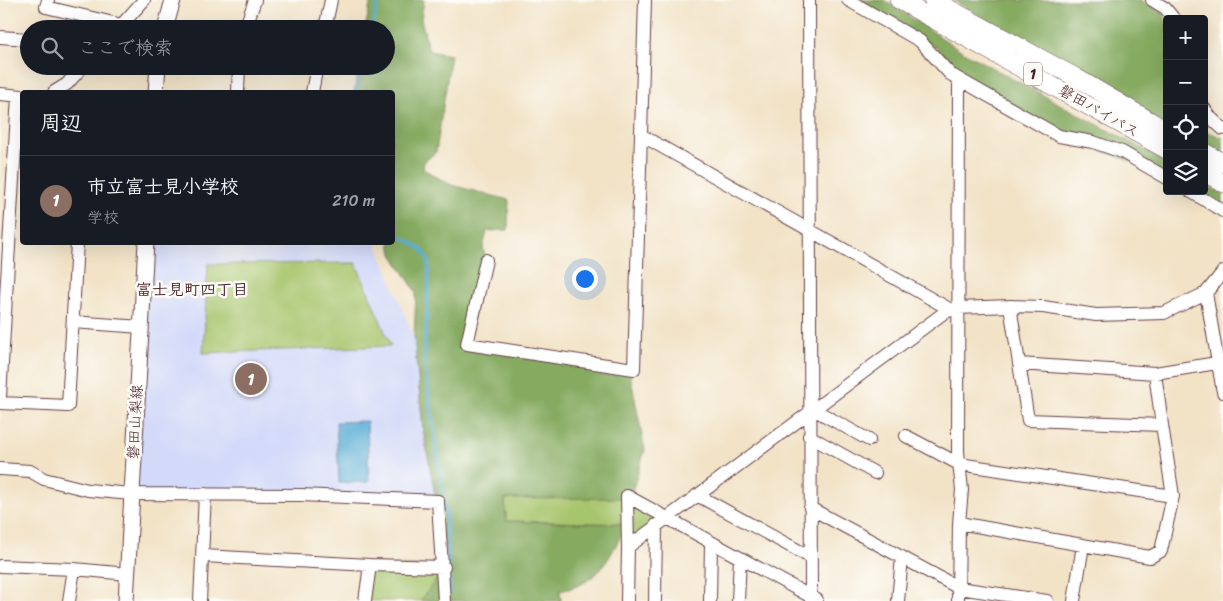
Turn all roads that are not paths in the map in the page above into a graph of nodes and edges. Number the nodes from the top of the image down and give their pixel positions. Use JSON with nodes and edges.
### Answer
{"nodes":[{"id":1,"x":48,"y":0,"type":"edge"},
{"id":2,"x":144,"y":0,"type":"edge"},
{"id":3,"x":174,"y":0,"type":"edge"},
{"id":4,"x":255,"y":0,"type":"edge"},
{"id":5,"x":331,"y":0,"type":"edge"},
{"id":6,"x":645,"y":0,"type":"edge"},
{"id":7,"x":809,"y":0,"type":"edge"},
{"id":8,"x":848,"y":0,"type":"edge"},
{"id":9,"x":900,"y":0,"type":"edge"},
{"id":10,"x":933,"y":0,"type":"edge"},
{"id":11,"x":1152,"y":0,"type":"edge"},
{"id":12,"x":1171,"y":15,"type":"edge"},
{"id":13,"x":94,"y":20,"type":"edge"},
{"id":14,"x":126,"y":20,"type":"edge"},
{"id":15,"x":167,"y":20,"type":"edge"},
{"id":16,"x":248,"y":20,"type":"edge"},
{"id":17,"x":327,"y":20,"type":"edge"},
{"id":18,"x":0,"y":37,"type":"edge"},
{"id":19,"x":20,"y":38,"type":"edge"},
{"id":20,"x":76,"y":75,"type":"edge"},
{"id":21,"x":157,"y":75,"type":"edge"},
{"id":22,"x":239,"y":75,"type":"edge"},
{"id":23,"x":315,"y":75,"type":"edge"},
{"id":24,"x":959,"y":79,"type":"junction"},
{"id":25,"x":58,"y":90,"type":"edge"},
{"id":26,"x":156,"y":90,"type":"edge"},
{"id":27,"x":238,"y":90,"type":"edge"},
{"id":28,"x":312,"y":90,"type":"edge"},
{"id":29,"x":0,"y":94,"type":"edge"},
{"id":30,"x":20,"y":96,"type":"edge"},
{"id":31,"x":1208,"y":115,"type":"edge"},
{"id":32,"x":1163,"y":129,"type":"edge"},
{"id":33,"x":1223,"y":129,"type":"edge"},
{"id":34,"x":642,"y":135,"type":"junction"},
{"id":35,"x":1163,"y":148,"type":"edge"},
{"id":36,"x":1208,"y":154,"type":"edge"},
{"id":37,"x":1223,"y":163,"type":"edge"},
{"id":38,"x":18,"y":166,"type":"edge"},
{"id":39,"x":1208,"y":174,"type":"edge"},
{"id":40,"x":1163,"y":176,"type":"edge"},
{"id":41,"x":1223,"y":182,"type":"edge"},
{"id":42,"x":1197,"y":195,"type":"edge"},
{"id":43,"x":1223,"y":211,"type":"edge"},
{"id":44,"x":809,"y":229,"type":"junction"},
{"id":45,"x":77,"y":245,"type":"edge"},
{"id":46,"x":146,"y":245,"type":"edge"},
{"id":47,"x":486,"y":260,"type":"dead end"},
{"id":48,"x":4,"y":267,"type":"edge"},
{"id":49,"x":1223,"y":272,"type":"edge"},
{"id":50,"x":1206,"y":293,"type":"junction"},
{"id":51,"x":1010,"y":306,"type":"junction"},
{"id":52,"x":955,"y":309,"type":"junction"},
{"id":53,"x":73,"y":322,"type":"junction"},
{"id":54,"x":141,"y":327,"type":"junction"},
{"id":55,"x":1220,"y":362,"type":"edge"},
{"id":56,"x":1019,"y":364,"type":"junction"},
{"id":57,"x":1155,"y":373,"type":"junction"},
{"id":58,"x":1,"y":374,"type":"edge"},
{"id":59,"x":1223,"y":392,"type":"edge"},
{"id":60,"x":0,"y":398,"type":"edge"},
{"id":61,"x":0,"y":403,"type":"edge"},
{"id":62,"x":811,"y":410,"type":"junction"},
{"id":63,"x":1162,"y":426,"type":"junction"},
{"id":64,"x":809,"y":436,"type":"junction"},
{"id":65,"x":906,"y":436,"type":"dead end"},
{"id":66,"x":869,"y":440,"type":"dead end"},
{"id":67,"x":959,"y":464,"type":"junction"},
{"id":68,"x":0,"y":470,"type":"edge"},
{"id":69,"x":875,"y":472,"type":"dead end"},
{"id":70,"x":131,"y":494,"type":"junction"},
{"id":71,"x":205,"y":494,"type":"junction"},
{"id":72,"x":697,"y":495,"type":"junction"},
{"id":73,"x":1173,"y":496,"type":"junction"},
{"id":74,"x":810,"y":508,"type":"junction"},
{"id":75,"x":661,"y":521,"type":"junction"},
{"id":76,"x":959,"y":523,"type":"junction"},
{"id":77,"x":711,"y":543,"type":"junction"},
{"id":78,"x":1083,"y":545,"type":"junction"},
{"id":79,"x":628,"y":546,"type":"junction"},
{"id":80,"x":204,"y":556,"type":"junction"},
{"id":81,"x":810,"y":557,"type":"junction"},
{"id":82,"x":740,"y":558,"type":"junction"},
{"id":83,"x":902,"y":558,"type":"junction"},
{"id":84,"x":370,"y":565,"type":"junction"},
{"id":85,"x":0,"y":566,"type":"edge"},
{"id":86,"x":444,"y":567,"type":"junction"},
{"id":87,"x":74,"y":569,"type":"junction"},
{"id":88,"x":128,"y":574,"type":"junction"},
{"id":89,"x":958,"y":595,"type":"edge"},
{"id":90,"x":813,"y":600,"type":"edge"},
{"id":91,"x":69,"y":601,"type":"edge"},
{"id":92,"x":126,"y":601,"type":"edge"},
{"id":93,"x":200,"y":601,"type":"edge"},
{"id":94,"x":365,"y":601,"type":"edge"},
{"id":95,"x":444,"y":601,"type":"edge"},
{"id":96,"x":627,"y":601,"type":"edge"},
{"id":97,"x":655,"y":601,"type":"edge"},
{"id":98,"x":710,"y":601,"type":"edge"},
{"id":99,"x":738,"y":601,"type":"edge"},
{"id":100,"x":898,"y":601,"type":"edge"},
{"id":101,"x":1047,"y":601,"type":"edge"},
{"id":102,"x":1074,"y":601,"type":"edge"}],
"edges":[{"from":1,"to":13,"type":"street"},
{"from":2,"to":14,"type":"street"},
{"from":3,"to":15,"type":"main road"},
{"from":4,"to":16,"type":"street"},
{"from":5,"to":17,"type":"street"},
{"from":6,"to":34,"type":"street"},
{"from":7,"to":44,"type":"street"},
{"from":8,"to":24,"type":"street"},
{"from":9,"to":35,"type":"highway","name":"磐田バイパス","number":"1"},
{"from":10,"to":32,"type":"highway","name":"磐田バイパス","number":"1"},
{"from":11,"to":12,"type":"street"},
{"from":18,"to":19,"type":"street"},
{"from":20,"to":25,"type":"street"},
{"from":21,"to":26,"type":"main road"},
{"from":22,"to":27,"type":"street"},
{"from":23,"to":28,"type":"street"},
{"from":24,"to":40,"type":"street"},
{"from":24,"to":52,"type":"street"},
{"from":29,"to":30,"type":"street"},
{"from":30,"to":38,"type":"street"},
{"from":31,"to":33,"type":"street"},
{"from":34,"to":44,"type":"street"},
{"from":34,"to":47,"type":"street"},
{"from":36,"to":37,"type":"highway"},
{"from":38,"to":48,"type":"street"},
{"from":39,"to":41,"type":"highway"},
{"from":42,"to":43,"type":"street"},
{"from":44,"to":52,"type":"street"},
{"from":44,"to":62,"type":"street"},
{"from":45,"to":53,"type":"street"},
{"from":46,"to":54,"type":"main road","name":"磐田山梨線"},
{"from":48,"to":58,"type":"street"},
{"from":49,"to":50,"type":"street"},
{"from":50,"to":51,"type":"street"},
{"from":50,"to":55,"type":"street"},
{"from":51,"to":52,"type":"street"},
{"from":51,"to":56,"type":"street"},
{"from":52,"to":62,"type":"street"},
{"from":52,"to":67,"type":"street"},
{"from":53,"to":54,"type":"street"},
{"from":53,"to":61,"type":"street"},
{"from":54,"to":70,"type":"main road","name":"磐田山梨線"},
{"from":55,"to":57,"type":"street"},
{"from":55,"to":59,"type":"street"},
{"from":56,"to":57,"type":"street"},
{"from":56,"to":63,"type":"street"},
{"from":57,"to":63,"type":"street"},
{"from":58,"to":60,"type":"street"},
{"from":62,"to":64,"type":"street"},
{"from":62,"to":66,"type":"street"},
{"from":62,"to":72,"type":"street"},
{"from":63,"to":73,"type":"street"},
{"from":64,"to":69,"type":"street"},
{"from":64,"to":74,"type":"street"},
{"from":65,"to":67,"type":"street"},
{"from":67,"to":73,"type":"street"},
{"from":67,"to":76,"type":"street"},
{"from":68,"to":70,"type":"street"},
{"from":70,"to":71,"type":"street"},
{"from":70,"to":88,"type":"main road","name":"磐田山梨線"},
{"from":71,"to":80,"type":"street"},
{"from":71,"to":86,"type":"street"},
{"from":72,"to":75,"type":"street"},
{"from":72,"to":81,"type":"street"},
{"from":73,"to":78,"type":"street"},
{"from":74,"to":81,"type":"street"},
{"from":74,"to":83,"type":"street"},
{"from":75,"to":77,"type":"street"},
{"from":75,"to":79,"type":"street"},
{"from":75,"to":79,"type":"street"},
{"from":75,"to":97,"type":"street"},
{"from":76,"to":78,"type":"street"},
{"from":76,"to":89,"type":"street"},
{"from":77,"to":82,"type":"street"},
{"from":77,"to":98,"type":"street"},
{"from":78,"to":102,"type":"street"},
{"from":79,"to":96,"type":"street"},
{"from":80,"to":84,"type":"street"},
{"from":80,"to":93,"type":"street"},
{"from":81,"to":90,"type":"street"},
{"from":82,"to":90,"type":"street"},
{"from":82,"to":99,"type":"street"},
{"from":83,"to":89,"type":"street"},
{"from":83,"to":100,"type":"street"},
{"from":84,"to":86,"type":"street"},
{"from":84,"to":94,"type":"street"},
{"from":85,"to":87,"type":"street"},
{"from":86,"to":95,"type":"street"},
{"from":87,"to":88,"type":"street"},
{"from":87,"to":91,"type":"street"},
{"from":88,"to":92,"type":"main road","name":"磐田山梨線"},
{"from":89,"to":101,"type":"street"}]}
